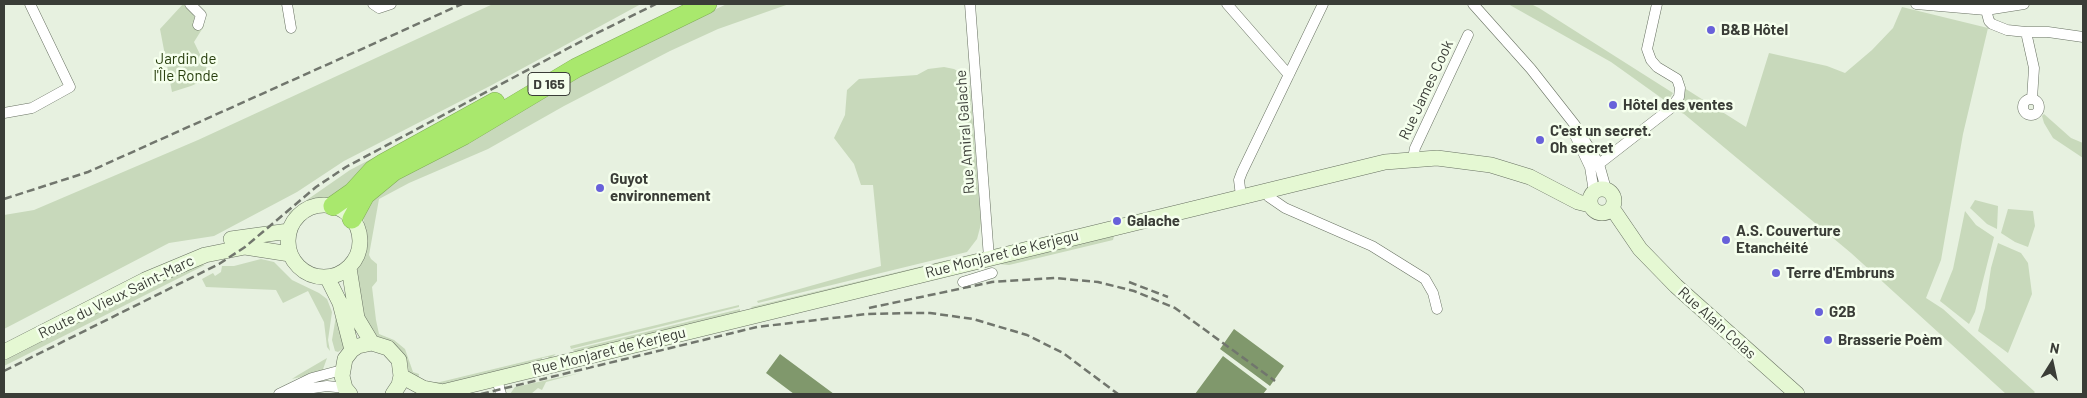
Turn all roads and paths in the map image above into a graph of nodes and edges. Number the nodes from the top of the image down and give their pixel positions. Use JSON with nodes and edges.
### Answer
{"nodes":[{"id":1,"x":30,"y":4,"type":"edge"},
{"id":2,"x":190,"y":4,"type":"edge"},
{"id":3,"x":287,"y":4,"type":"edge"},
{"id":4,"x":373,"y":4,"type":"edge"},
{"id":5,"x":391,"y":4,"type":"edge"},
{"id":6,"x":679,"y":4,"type":"edge"},
{"id":7,"x":708,"y":4,"type":"edge"},
{"id":8,"x":970,"y":4,"type":"edge"},
{"id":9,"x":1227,"y":4,"type":"edge"},
{"id":10,"x":1323,"y":4,"type":"edge"},
{"id":11,"x":1473,"y":4,"type":"edge"},
{"id":12,"x":1657,"y":4,"type":"edge"},
{"id":13,"x":1916,"y":4,"type":"edge"},
{"id":14,"x":2024,"y":4,"type":"edge"},
{"id":15,"x":1986,"y":10,"type":"junction"},
{"id":16,"x":198,"y":25,"type":"dead end"},
{"id":17,"x":291,"y":28,"type":"dead end"},
{"id":18,"x":2026,"y":32,"type":"junction"},
{"id":19,"x":1468,"y":35,"type":"dead end"},
{"id":20,"x":2083,"y":37,"type":"edge"},
{"id":21,"x":1289,"y":75,"type":"junction"},
{"id":22,"x":2032,"y":99,"type":"dead end"},
{"id":23,"x":4,"y":112,"type":"edge"},
{"id":24,"x":1563,"y":112,"type":"junction"},
{"id":25,"x":1413,"y":158,"type":"junction"},
{"id":26,"x":1599,"y":164,"type":"junction"},
{"id":27,"x":1265,"y":190,"type":"junction"},
{"id":28,"x":1241,"y":196,"type":"junction"},
{"id":29,"x":1599,"y":200,"type":"junction"},
{"id":30,"x":333,"y":206,"type":"junction"},
{"id":31,"x":352,"y":218,"type":"junction"},
{"id":32,"x":289,"y":231,"type":"junction"},
{"id":33,"x":290,"y":254,"type":"junction"},
{"id":34,"x":989,"y":258,"type":"junction"},
{"id":35,"x":348,"y":268,"type":"junction"},
{"id":36,"x":992,"y":273,"type":"dead end"},
{"id":37,"x":327,"y":277,"type":"junction"},
{"id":38,"x":963,"y":282,"type":"dead end"},
{"id":39,"x":1437,"y":309,"type":"dead end"},
{"id":40,"x":372,"y":343,"type":"junction"},
{"id":41,"x":4,"y":344,"type":"edge"},
{"id":42,"x":352,"y":350,"type":"junction"},
{"id":43,"x":4,"y":352,"type":"edge"},
{"id":44,"x":342,"y":370,"type":"junction"},
{"id":45,"x":402,"y":376,"type":"junction"},
{"id":46,"x":497,"y":379,"type":"junction"},
{"id":47,"x":348,"y":391,"type":"edge"},
{"id":48,"x":451,"y":392,"type":"edge"},
{"id":49,"x":281,"y":393,"type":"edge"},
{"id":50,"x":397,"y":394,"type":"edge"},
{"id":51,"x":501,"y":394,"type":"edge"},
{"id":52,"x":1797,"y":394,"type":"edge"}],
"edges":[{"from":1,"to":23,"type":"street"},
{"from":2,"to":16,"type":"street"},
{"from":3,"to":17,"type":"street"},
{"from":4,"to":5,"type":"street"},
{"from":6,"to":30,"type":"highway","number":"D 165"},
{"from":7,"to":31,"type":"highway","number":"D 165"},
{"from":8,"to":34,"type":"street","name":"Rue Amiral Galache"},
{"from":9,"to":21,"type":"street"},
{"from":10,"to":21,"type":"street"},
{"from":11,"to":24,"type":"street","name":"Rue Alain Colas"},
{"from":12,"to":26,"type":"street"},
{"from":13,"to":15,"type":"street"},
{"from":14,"to":15,"type":"street"},
{"from":15,"to":18,"type":"street"},
{"from":18,"to":20,"type":"street"},
{"from":18,"to":22,"type":"street"},
{"from":19,"to":25,"type":"street","name":"Rue James Cook"},
{"from":21,"to":28,"type":"street"},
{"from":24,"to":26,"type":"street","name":"Rue Alain Colas"},
{"from":24,"to":29,"type":"street","name":"Rue Alain Colas"},
{"from":25,"to":27,"type":"street","name":"Rue Monjaret de Kerjegu"},
{"from":25,"to":29,"type":"street","name":"Rue Monjaret de Kerjegu"},
{"from":26,"to":29,"type":"street","name":"Rue Alain Colas"},
{"from":27,"to":28,"type":"street","name":"Rue Monjaret de Kerjegu"},
{"from":27,"to":39,"type":"street"},
{"from":28,"to":34,"type":"street","name":"Rue Monjaret de Kerjegu"},
{"from":29,"to":52,"type":"street","name":"Rue Alain Colas"},
{"from":30,"to":31,"type":"street"},
{"from":30,"to":32,"type":"street"},
{"from":31,"to":35,"type":"street"},
{"from":32,"to":33,"type":"street"},
{"from":32,"to":41,"type":"street","name":"Route du Vieux Saint-Marc"},
{"from":33,"to":37,"type":"street"},
{"from":33,"to":43,"type":"street","name":"Route du Vieux Saint-Marc"},
{"from":34,"to":46,"type":"street","name":"Rue Monjaret de Kerjegu"},
{"from":35,"to":37,"type":"street"},
{"from":35,"to":40,"type":"street"},
{"from":36,"to":38,"type":"street"},
{"from":37,"to":42,"type":"street"},
{"from":40,"to":42,"type":"street"},
{"from":40,"to":45,"type":"street"},
{"from":42,"to":44,"type":"street"},
{"from":44,"to":47,"type":"street"},
{"from":44,"to":49,"type":"street"},
{"from":45,"to":48,"type":"street","name":"Rue Monjaret de Kerjegu"},
{"from":45,"to":50,"type":"street"},
{"from":46,"to":48,"type":"street","name":"Rue Monjaret de Kerjegu"},
{"from":46,"to":51,"type":"street"},
{"from":47,"to":49,"type":"street"}]}
